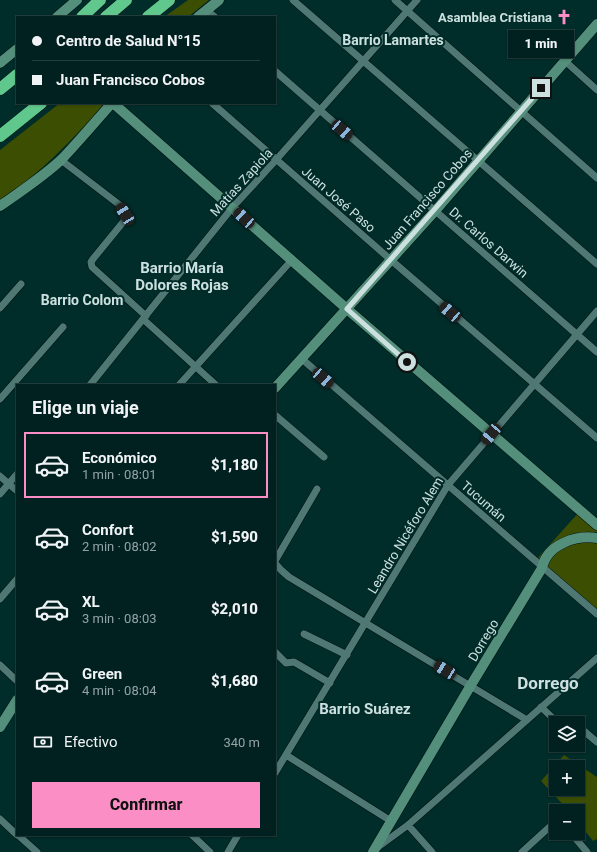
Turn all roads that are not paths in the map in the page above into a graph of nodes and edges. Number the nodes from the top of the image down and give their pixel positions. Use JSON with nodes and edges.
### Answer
{"nodes":[{"id":1,"x":78,"y":0,"type":"edge"},
{"id":2,"x":100,"y":0,"type":"edge"},
{"id":3,"x":126,"y":0,"type":"edge"},
{"id":4,"x":171,"y":0,"type":"edge"},
{"id":5,"x":220,"y":0,"type":"edge"},
{"id":6,"x":293,"y":0,"type":"edge"},
{"id":7,"x":395,"y":0,"type":"edge"},
{"id":8,"x":416,"y":0,"type":"edge"},
{"id":9,"x":206,"y":10,"type":"junction"},
{"id":10,"x":407,"y":11,"type":"junction"},
{"id":11,"x":58,"y":16,"type":"edge"},
{"id":12,"x":83,"y":16,"type":"edge"},
{"id":13,"x":107,"y":16,"type":"edge"},
{"id":14,"x":149,"y":16,"type":"edge"},
{"id":15,"x":199,"y":16,"type":"edge"},
{"id":16,"x":214,"y":16,"type":"edge"},
{"id":17,"x":597,"y":24,"type":"edge"},
{"id":18,"x":16,"y":50,"type":"edge"},
{"id":19,"x":363,"y":60,"type":"junction"},
{"id":20,"x":565,"y":61,"type":"junction"},
{"id":21,"x":0,"y":63,"type":"edge"},
{"id":22,"x":276,"y":72,"type":"edge"},
{"id":23,"x":16,"y":76,"type":"edge"},
{"id":24,"x":16,"y":86,"type":"edge"},
{"id":25,"x":0,"y":89,"type":"edge"},
{"id":26,"x":597,"y":90,"type":"edge"},
{"id":27,"x":0,"y":99,"type":"edge"},
{"id":28,"x":41,"y":104,"type":"edge"},
{"id":29,"x":111,"y":104,"type":"edge"},
{"id":30,"x":113,"y":104,"type":"edge"},
{"id":31,"x":213,"y":104,"type":"edge"},
{"id":32,"x":320,"y":110,"type":"junction"},
{"id":33,"x":521,"y":112,"type":"junction"},
{"id":34,"x":0,"y":136,"type":"edge"},
{"id":35,"x":60,"y":160,"type":"junction"},
{"id":36,"x":276,"y":160,"type":"junction"},
{"id":37,"x":478,"y":160,"type":"junction"},
{"id":38,"x":597,"y":178,"type":"edge"},
{"id":39,"x":0,"y":206,"type":"edge"},
{"id":40,"x":232,"y":208,"type":"junction"},
{"id":41,"x":434,"y":211,"type":"junction"},
{"id":42,"x":390,"y":260,"type":"junction"},
{"id":43,"x":291,"y":261,"type":"junction"},
{"id":44,"x":597,"y":264,"type":"edge"},
{"id":45,"x":21,"y":284,"type":"dead end"},
{"id":46,"x":0,"y":308,"type":"edge"},
{"id":47,"x":347,"y":309,"type":"junction"},
{"id":48,"x":597,"y":311,"type":"edge"},
{"id":49,"x":145,"y":317,"type":"junction"},
{"id":50,"x":63,"y":327,"type":"dead end"},
{"id":51,"x":577,"y":335,"type":"junction"},
{"id":52,"x":597,"y":352,"type":"edge"},
{"id":53,"x":302,"y":359,"type":"junction"},
{"id":54,"x":195,"y":366,"type":"junction"},
{"id":55,"x":91,"y":384,"type":"edge"},
{"id":56,"x":180,"y":384,"type":"edge"},
{"id":57,"x":215,"y":384,"type":"edge"},
{"id":58,"x":534,"y":385,"type":"junction"},
{"id":59,"x":276,"y":387,"type":"edge"},
{"id":60,"x":0,"y":399,"type":"edge"},
{"id":61,"x":276,"y":415,"type":"edge"},
{"id":62,"x":491,"y":434,"type":"junction"},
{"id":63,"x":597,"y":438,"type":"edge"},
{"id":64,"x":324,"y":457,"type":"dead end"},
{"id":65,"x":16,"y":475,"type":"edge"},
{"id":66,"x":0,"y":476,"type":"edge"},
{"id":67,"x":9,"y":484,"type":"junction"},
{"id":68,"x":448,"y":485,"type":"junction"},
{"id":69,"x":317,"y":489,"type":"dead end"},
{"id":70,"x":16,"y":490,"type":"edge"},
{"id":71,"x":0,"y":494,"type":"edge"},
{"id":72,"x":597,"y":525,"type":"edge"},
{"id":73,"x":597,"y":538,"type":"edge"},
{"id":74,"x":276,"y":560,"type":"edge"},
{"id":75,"x":276,"y":563,"type":"edge"},
{"id":76,"x":542,"y":568,"type":"junction"},
{"id":77,"x":16,"y":580,"type":"edge"},
{"id":78,"x":0,"y":599,"type":"edge"},
{"id":79,"x":597,"y":614,"type":"edge"},
{"id":80,"x":366,"y":623,"type":"junction"},
{"id":81,"x":304,"y":634,"type":"dead end"},
{"id":82,"x":276,"y":653,"type":"edge"},
{"id":83,"x":347,"y":655,"type":"junction"},
{"id":84,"x":597,"y":658,"type":"edge"},
{"id":85,"x":0,"y":666,"type":"edge"},
{"id":86,"x":16,"y":680,"type":"edge"},
{"id":87,"x":330,"y":683,"type":"junction"},
{"id":88,"x":471,"y":685,"type":"junction"},
{"id":89,"x":16,"y":702,"type":"edge"},
{"id":90,"x":542,"y":707,"type":"junction"},
{"id":91,"x":551,"y":716,"type":"edge"},
{"id":92,"x":527,"y":720,"type":"junction"},
{"id":93,"x":0,"y":727,"type":"edge"},
{"id":94,"x":585,"y":732,"type":"edge"},
{"id":95,"x":597,"y":742,"type":"edge"},
{"id":96,"x":286,"y":755,"type":"junction"},
{"id":97,"x":276,"y":771,"type":"edge"},
{"id":98,"x":0,"y":820,"type":"edge"},
{"id":99,"x":391,"y":821,"type":"junction"},
{"id":100,"x":408,"y":825,"type":"junction"},
{"id":101,"x":549,"y":827,"type":"edge"},
{"id":102,"x":16,"y":834,"type":"edge"},
{"id":103,"x":18,"y":836,"type":"edge"},
{"id":104,"x":193,"y":836,"type":"edge"},
{"id":105,"x":237,"y":836,"type":"edge"},
{"id":106,"x":577,"y":840,"type":"edge"},
{"id":107,"x":375,"y":850,"type":"edge"},
{"id":108,"x":37,"y":852,"type":"edge"},
{"id":109,"x":210,"y":852,"type":"edge"},
{"id":110,"x":228,"y":852,"type":"edge"},
{"id":111,"x":432,"y":852,"type":"edge"},
{"id":112,"x":522,"y":852,"type":"edge"},
{"id":113,"x":587,"y":852,"type":"edge"}],
"edges":[{"from":1,"to":11,"type":"street"},
{"from":2,"to":12,"type":"highway"},
{"from":3,"to":13,"type":"highway"},
{"from":4,"to":14,"type":"highway"},
{"from":5,"to":9,"type":"street"},
{"from":6,"to":19,"type":"street"},
{"from":7,"to":10,"type":"street"},
{"from":8,"to":10,"type":"street","name":"Matías Zapiola"},
{"from":9,"to":15,"type":"street"},
{"from":9,"to":16,"type":"street"},
{"from":10,"to":19,"type":"street","name":"Matías Zapiola"},
{"from":10,"to":33,"type":"street"},
{"from":17,"to":20,"type":"street","name":"Juan Francisco Cobos"},
{"from":18,"to":21,"type":"street"},
{"from":19,"to":32,"type":"street","name":"Matías Zapiola"},
{"from":19,"to":37,"type":"street"},
{"from":20,"to":26,"type":"street"},
{"from":20,"to":33,"type":"street","name":"Juan Francisco Cobos"},
{"from":22,"to":32,"type":"street","name":"Dr. Carlos Darwin"},
{"from":23,"to":25,"type":"highway"},
{"from":24,"to":27,"type":"highway"},
{"from":28,"to":34,"type":"highway"},
{"from":29,"to":35,"type":"street"},
{"from":30,"to":40,"type":"street"},
{"from":31,"to":36,"type":"street","name":"Juan José Paso"},
{"from":32,"to":36,"type":"street","name":"Matías Zapiola"},
{"from":32,"to":41,"type":"street","name":"Dr. Carlos Darwin"},
{"from":33,"to":37,"type":"street","name":"Juan Francisco Cobos"},
{"from":33,"to":38,"type":"street"},
{"from":35,"to":39,"type":"street"},
{"from":35,"to":49,"type":"street"},
{"from":36,"to":40,"type":"street","name":"Matías Zapiola"},
{"from":36,"to":42,"type":"street","name":"Juan José Paso"},
{"from":37,"to":41,"type":"street","name":"Juan Francisco Cobos"},
{"from":37,"to":44,"type":"street"},
{"from":40,"to":43,"type":"street"},
{"from":40,"to":49,"type":"street","name":"Matías Zapiola"},
{"from":41,"to":42,"type":"street","name":"Juan Francisco Cobos"},
{"from":41,"to":51,"type":"street","name":"Dr. Carlos Darwin"},
{"from":42,"to":47,"type":"street","name":"Juan Francisco Cobos"},
{"from":42,"to":58,"type":"street","name":"Juan José Paso"},
{"from":43,"to":47,"type":"street"},
{"from":43,"to":54,"type":"street"},
{"from":45,"to":46,"type":"street"},
{"from":47,"to":53,"type":"street","name":"Juan Francisco Cobos"},
{"from":47,"to":62,"type":"street"},
{"from":48,"to":51,"type":"street","name":"Leandro Nicéforo Alem"},
{"from":49,"to":54,"type":"street"},
{"from":49,"to":55,"type":"street","name":"Matías Zapiola"},
{"from":50,"to":60,"type":"street"},
{"from":51,"to":52,"type":"street","name":"Dr. Carlos Darwin"},
{"from":51,"to":58,"type":"street","name":"Leandro Nicéforo Alem"},
{"from":53,"to":59,"type":"street","name":"Juan Francisco Cobos"},
{"from":53,"to":68,"type":"street","name":"Tucumán"},
{"from":54,"to":56,"type":"street"},
{"from":54,"to":57,"type":"street"},
{"from":58,"to":62,"type":"street","name":"Leandro Nicéforo Alem"},
{"from":58,"to":63,"type":"street","name":"Juan José Paso"},
{"from":61,"to":64,"type":"street"},
{"from":62,"to":68,"type":"street","name":"Leandro Nicéforo Alem"},
{"from":62,"to":72,"type":"street"},
{"from":65,"to":67,"type":"street"},
{"from":66,"to":67,"type":"street"},
{"from":67,"to":70,"type":"street"},
{"from":67,"to":71,"type":"street"},
{"from":68,"to":76,"type":"street","name":"Tucumán"},
{"from":68,"to":80,"type":"street","name":"Leandro Nicéforo Alem"},
{"from":69,"to":74,"type":"street"},
{"from":73,"to":76,"type":"street","name":"Dorrego"},
{"from":75,"to":80,"type":"street"},
{"from":76,"to":79,"type":"street","name":"Tucumán"},
{"from":76,"to":88,"type":"street","name":"Dorrego"},
{"from":77,"to":78,"type":"street"},
{"from":80,"to":83,"type":"street","name":"Leandro Nicéforo Alem"},
{"from":80,"to":88,"type":"street"},
{"from":81,"to":83,"type":"street"},
{"from":82,"to":87,"type":"street"},
{"from":83,"to":87,"type":"street","name":"Leandro Nicéforo Alem"},
{"from":84,"to":90,"type":"street","name":"Dorrego"},
{"from":85,"to":86,"type":"street"},
{"from":87,"to":96,"type":"street","name":"Leandro Nicéforo Alem"},
{"from":88,"to":92,"type":"street"},
{"from":88,"to":99,"type":"street","name":"Dorrego"},
{"from":89,"to":93,"type":"street"},
{"from":90,"to":91,"type":"street"},
{"from":90,"to":92,"type":"street","name":"Dorrego"},
{"from":92,"to":100,"type":"street","name":"Dorrego"},
{"from":94,"to":95,"type":"street"},
{"from":96,"to":97,"type":"street","name":"Leandro Nicéforo Alem"},
{"from":96,"to":99,"type":"street"},
{"from":98,"to":102,"type":"street"},
{"from":99,"to":107,"type":"street","name":"Dorrego"},
{"from":100,"to":107,"type":"street","name":"Dorrego"},
{"from":100,"to":111,"type":"street"},
{"from":101,"to":112,"type":"street"},
{"from":103,"to":108,"type":"street"},
{"from":104,"to":109,"type":"street"},
{"from":105,"to":110,"type":"street"},
{"from":106,"to":113,"type":"street"}]}
